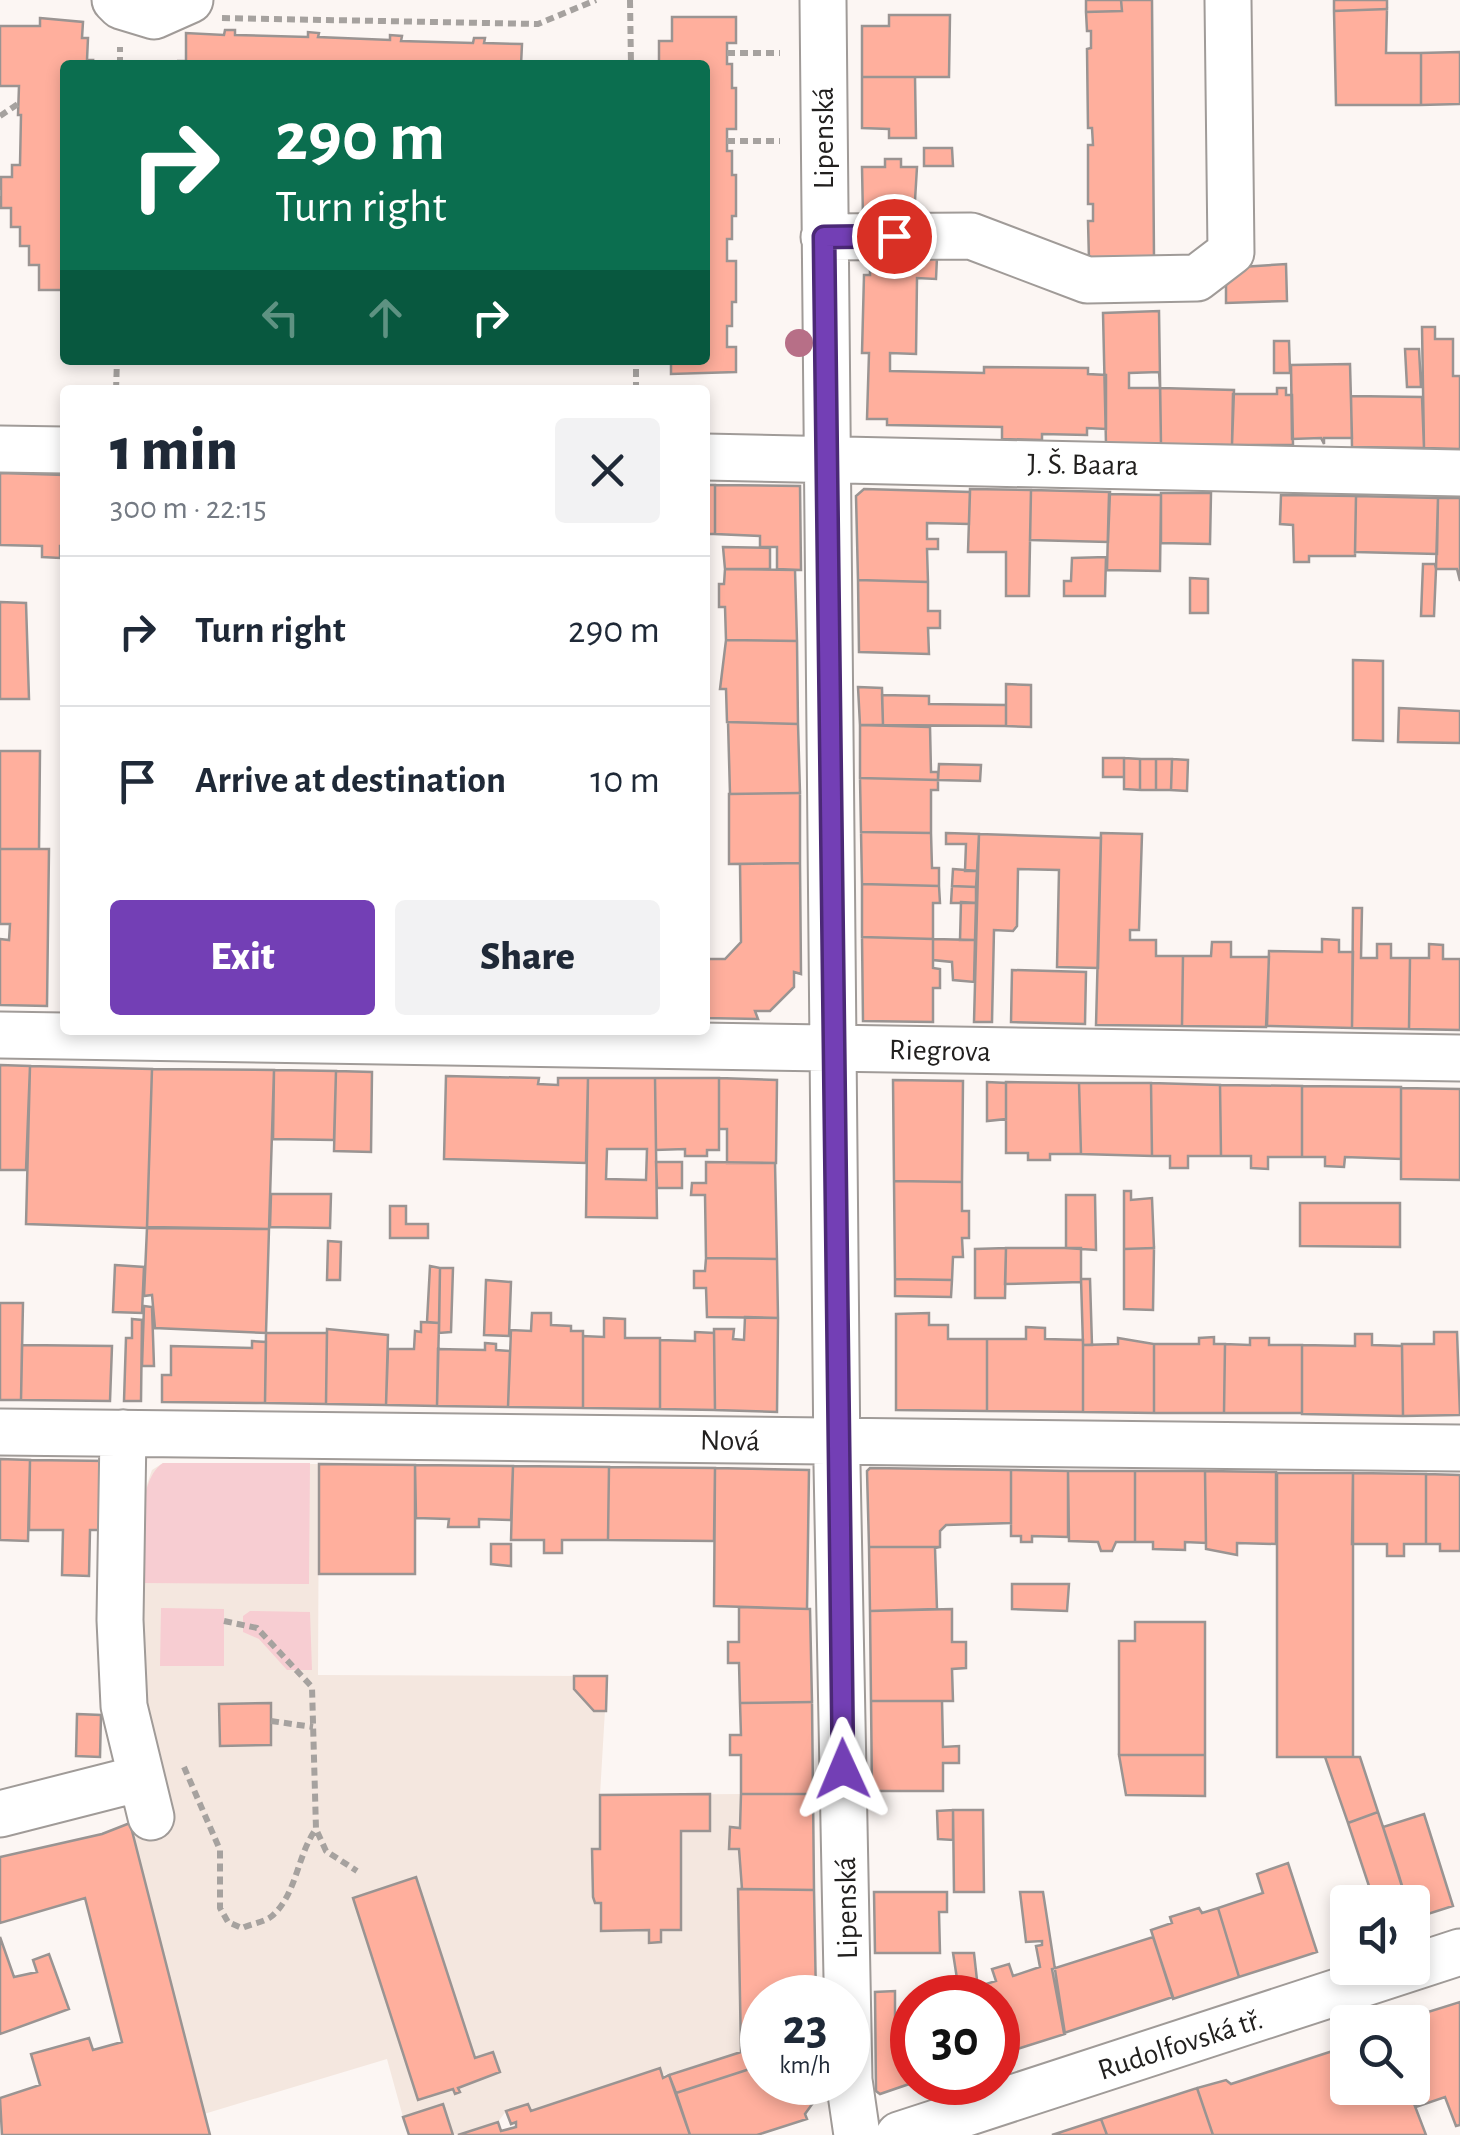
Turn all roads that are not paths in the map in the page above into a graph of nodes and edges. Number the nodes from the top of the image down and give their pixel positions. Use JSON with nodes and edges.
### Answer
{"nodes":[{"id":1,"x":115,"y":0,"type":"edge"},
{"id":2,"x":823,"y":0,"type":"edge"},
{"id":3,"x":1228,"y":0,"type":"edge"},
{"id":4,"x":198,"y":9,"type":"edge"},
{"id":5,"x":824,"y":237,"type":"junction"},
{"id":6,"x":0,"y":449,"type":"edge"},
{"id":7,"x":60,"y":450,"type":"edge"},
{"id":8,"x":710,"y":456,"type":"edge"},
{"id":9,"x":824,"y":458,"type":"junction"},
{"id":10,"x":1460,"y":474,"type":"edge"},
{"id":11,"x":0,"y":1035,"type":"edge"},
{"id":12,"x":835,"y":1048,"type":"junction"},
{"id":13,"x":1460,"y":1058,"type":"edge"},
{"id":14,"x":0,"y":1432,"type":"edge"},
{"id":15,"x":123,"y":1433,"type":"junction"},
{"id":16,"x":837,"y":1440,"type":"junction"},
{"id":17,"x":1460,"y":1448,"type":"edge"},
{"id":18,"x":0,"y":1814,"type":"edge"},
{"id":19,"x":1460,"y":1952,"type":"edge"},
{"id":20,"x":965,"y":2125,"type":"edge"},
{"id":21,"x":858,"y":2135,"type":"edge"},
{"id":22,"x":899,"y":2135,"type":"edge"}],
"edges":[{"from":1,"to":4,"type":"street"},
{"from":2,"to":5,"type":"street","name":"Lipenská"},
{"from":3,"to":5,"type":"street"},
{"from":5,"to":9,"type":"street","name":"Lipenská"},
{"from":6,"to":7,"type":"street"},
{"from":8,"to":9,"type":"street","name":"J. Š. Baara"},
{"from":9,"to":10,"type":"street","name":"J. Š. Baara"},
{"from":9,"to":12,"type":"street","name":"Lipenská"},
{"from":11,"to":12,"type":"street","name":"Riegrova"},
{"from":12,"to":13,"type":"street","name":"Riegrova"},
{"from":12,"to":16,"type":"street","name":"Lipenská"},
{"from":14,"to":15,"type":"street","name":"Nová"},
{"from":15,"to":16,"type":"street","name":"Nová"},
{"from":15,"to":18,"type":"street"},
{"from":16,"to":17,"type":"street","name":"Nová"},
{"from":16,"to":21,"type":"street","name":"Lipenská"},
{"from":19,"to":20,"type":"street","name":"Rudolfovská tř."},
{"from":20,"to":22,"type":"street","name":"Rudolfovská tř."}]}
